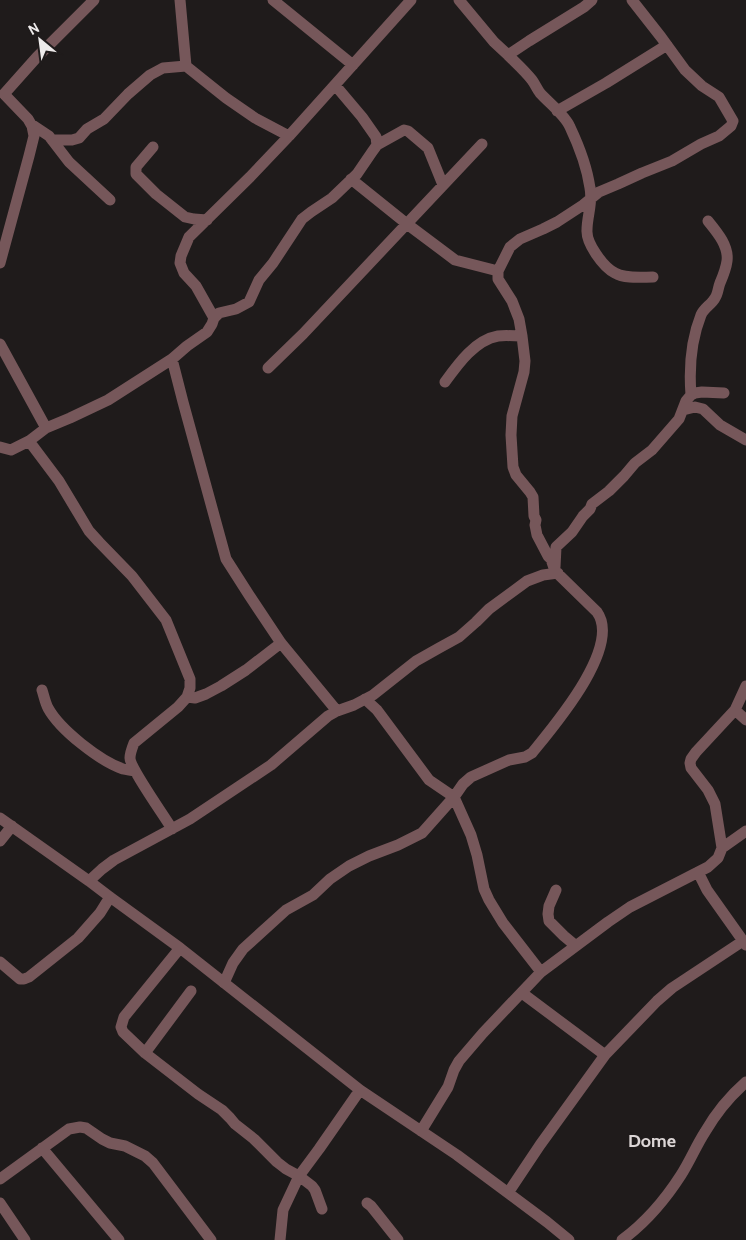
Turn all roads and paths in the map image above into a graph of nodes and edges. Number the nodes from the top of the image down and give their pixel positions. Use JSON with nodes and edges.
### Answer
{"nodes":[{"id":1,"x":94,"y":0,"type":"edge"},
{"id":2,"x":180,"y":0,"type":"edge"},
{"id":3,"x":273,"y":0,"type":"edge"},
{"id":4,"x":411,"y":0,"type":"edge"},
{"id":5,"x":459,"y":0,"type":"edge"},
{"id":6,"x":592,"y":0,"type":"edge"},
{"id":7,"x":632,"y":0,"type":"edge"},
{"id":8,"x":667,"y":45,"type":"junction"},
{"id":9,"x":508,"y":56,"type":"junction"},
{"id":10,"x":353,"y":64,"type":"junction"},
{"id":11,"x":186,"y":66,"type":"junction"},
{"id":12,"x":335,"y":85,"type":"junction"},
{"id":13,"x":1,"y":94,"type":"edge"},
{"id":14,"x":557,"y":111,"type":"junction"},
{"id":15,"x":31,"y":124,"type":"junction"},
{"id":16,"x":289,"y":136,"type":"junction"},
{"id":17,"x":52,"y":140,"type":"junction"},
{"id":18,"x":482,"y":144,"type":"dead end"},
{"id":19,"x":376,"y":145,"type":"junction"},
{"id":20,"x":153,"y":147,"type":"dead end"},
{"id":21,"x":351,"y":179,"type":"junction"},
{"id":22,"x":443,"y":185,"type":"junction"},
{"id":23,"x":591,"y":198,"type":"junction"},
{"id":24,"x":110,"y":200,"type":"dead end"},
{"id":25,"x":207,"y":220,"type":"junction"},
{"id":26,"x":708,"y":221,"type":"dead end"},
{"id":27,"x":406,"y":224,"type":"junction"},
{"id":28,"x":0,"y":263,"type":"edge"},
{"id":29,"x":498,"y":271,"type":"junction"},
{"id":30,"x":653,"y":277,"type":"dead end"},
{"id":31,"x":214,"y":318,"type":"junction"},
{"id":32,"x":522,"y":336,"type":"junction"},
{"id":33,"x":0,"y":344,"type":"edge"},
{"id":34,"x":172,"y":359,"type":"junction"},
{"id":35,"x":268,"y":368,"type":"dead end"},
{"id":36,"x":445,"y":382,"type":"dead end"},
{"id":37,"x":724,"y":393,"type":"dead end"},
{"id":38,"x":691,"y":395,"type":"junction"},
{"id":39,"x":683,"y":410,"type":"junction"},
{"id":40,"x":46,"y":428,"type":"junction"},
{"id":41,"x":746,"y":440,"type":"edge"},
{"id":42,"x":29,"y":441,"type":"junction"},
{"id":43,"x":0,"y":447,"type":"edge"},
{"id":44,"x":556,"y":572,"type":"junction"},
{"id":45,"x":281,"y":643,"type":"junction"},
{"id":46,"x":746,"y":686,"type":"edge"},
{"id":47,"x":42,"y":690,"type":"dead end"},
{"id":48,"x":187,"y":697,"type":"junction"},
{"id":49,"x":365,"y":699,"type":"junction"},
{"id":50,"x":735,"y":710,"type":"junction"},
{"id":51,"x":337,"y":711,"type":"junction"},
{"id":52,"x":746,"y":720,"type":"edge"},
{"id":53,"x":135,"y":771,"type":"junction"},
{"id":54,"x":454,"y":798,"type":"junction"},
{"id":55,"x":0,"y":818,"type":"edge"},
{"id":56,"x":12,"y":826,"type":"junction"},
{"id":57,"x":172,"y":828,"type":"junction"},
{"id":58,"x":746,"y":831,"type":"edge"},
{"id":59,"x":0,"y":841,"type":"edge"},
{"id":60,"x":722,"y":848,"type":"junction"},
{"id":61,"x":698,"y":872,"type":"junction"},
{"id":62,"x":89,"y":880,"type":"junction"},
{"id":63,"x":556,"y":890,"type":"dead end"},
{"id":64,"x":110,"y":897,"type":"junction"},
{"id":65,"x":744,"y":943,"type":"edge"},
{"id":66,"x":576,"y":946,"type":"junction"},
{"id":67,"x":180,"y":948,"type":"junction"},
{"id":68,"x":0,"y":962,"type":"edge"},
{"id":69,"x":541,"y":972,"type":"junction"},
{"id":70,"x":224,"y":983,"type":"junction"},
{"id":71,"x":191,"y":991,"type":"dead end"},
{"id":72,"x":522,"y":993,"type":"junction"},
{"id":73,"x":145,"y":1053,"type":"junction"},
{"id":74,"x":605,"y":1055,"type":"junction"},
{"id":75,"x":746,"y":1082,"type":"edge"},
{"id":76,"x":360,"y":1090,"type":"junction"},
{"id":77,"x":421,"y":1131,"type":"junction"},
{"id":78,"x":42,"y":1148,"type":"junction"},
{"id":79,"x":299,"y":1176,"type":"junction"},
{"id":80,"x":0,"y":1179,"type":"edge"},
{"id":81,"x":508,"y":1193,"type":"junction"},
{"id":82,"x":0,"y":1202,"type":"edge"},
{"id":83,"x":367,"y":1203,"type":"dead end"},
{"id":84,"x":322,"y":1209,"type":"dead end"},
{"id":85,"x":25,"y":1240,"type":"edge"},
{"id":86,"x":119,"y":1240,"type":"edge"},
{"id":87,"x":211,"y":1240,"type":"edge"},
{"id":88,"x":280,"y":1240,"type":"edge"},
{"id":89,"x":398,"y":1240,"type":"edge"},
{"id":90,"x":569,"y":1240,"type":"edge"},
{"id":91,"x":622,"y":1240,"type":"edge"}],
"edges":[{"from":1,"to":13,"type":"street"},
{"from":2,"to":11,"type":"street"},
{"from":3,"to":10,"type":"street"},
{"from":4,"to":10,"type":"street"},
{"from":5,"to":9,"type":"street"},
{"from":6,"to":9,"type":"street"},
{"from":7,"to":8,"type":"street"},
{"from":8,"to":14,"type":"street"},
{"from":8,"to":23,"type":"street"},
{"from":9,"to":14,"type":"street"},
{"from":10,"to":12,"type":"street"},
{"from":11,"to":16,"type":"street"},
{"from":11,"to":17,"type":"street"},
{"from":12,"to":16,"type":"street"},
{"from":12,"to":19,"type":"street"},
{"from":13,"to":15,"type":"street"},
{"from":14,"to":23,"type":"street"},
{"from":15,"to":17,"type":"street"},
{"from":15,"to":28,"type":"street"},
{"from":16,"to":25,"type":"street"},
{"from":17,"to":24,"type":"street"},
{"from":18,"to":22,"type":"street"},
{"from":19,"to":21,"type":"street"},
{"from":19,"to":22,"type":"street"},
{"from":20,"to":25,"type":"street"},
{"from":21,"to":27,"type":"street"},
{"from":21,"to":31,"type":"street"},
{"from":22,"to":27,"type":"street"},
{"from":23,"to":29,"type":"street"},
{"from":23,"to":30,"type":"street"},
{"from":25,"to":31,"type":"street"},
{"from":26,"to":38,"type":"street"},
{"from":27,"to":29,"type":"street"},
{"from":27,"to":35,"type":"street"},
{"from":29,"to":32,"type":"street"},
{"from":31,"to":34,"type":"street"},
{"from":32,"to":36,"type":"street"},
{"from":32,"to":44,"type":"street"},
{"from":33,"to":40,"type":"street"},
{"from":34,"to":40,"type":"street"},
{"from":34,"to":45,"type":"street"},
{"from":37,"to":38,"type":"street"},
{"from":38,"to":39,"type":"street"},
{"from":39,"to":41,"type":"street"},
{"from":39,"to":44,"type":"street"},
{"from":40,"to":42,"type":"street"},
{"from":42,"to":43,"type":"street"},
{"from":42,"to":48,"type":"street"},
{"from":44,"to":49,"type":"street"},
{"from":44,"to":54,"type":"street"},
{"from":45,"to":48,"type":"street"},
{"from":45,"to":51,"type":"street"},
{"from":46,"to":50,"type":"street"},
{"from":47,"to":53,"type":"street"},
{"from":48,"to":53,"type":"street"},
{"from":49,"to":51,"type":"street"},
{"from":49,"to":54,"type":"street"},
{"from":50,"to":52,"type":"street"},
{"from":50,"to":60,"type":"street"},
{"from":51,"to":57,"type":"street"},
{"from":53,"to":57,"type":"street"},
{"from":54,"to":69,"type":"street"},
{"from":54,"to":70,"type":"street"},
{"from":55,"to":56,"type":"street"},
{"from":56,"to":59,"type":"street"},
{"from":56,"to":62,"type":"street"},
{"from":57,"to":62,"type":"street"},
{"from":58,"to":60,"type":"street"},
{"from":60,"to":61,"type":"street"},
{"from":61,"to":65,"type":"street"},
{"from":61,"to":66,"type":"street"},
{"from":62,"to":64,"type":"street"},
{"from":63,"to":66,"type":"street"},
{"from":64,"to":67,"type":"street"},
{"from":64,"to":68,"type":"street"},
{"from":65,"to":74,"type":"street"},
{"from":66,"to":69,"type":"street"},
{"from":67,"to":70,"type":"street"},
{"from":67,"to":73,"type":"street"},
{"from":69,"to":72,"type":"street"},
{"from":70,"to":76,"type":"street"},
{"from":71,"to":73,"type":"street"},
{"from":72,"to":74,"type":"street"},
{"from":72,"to":77,"type":"street"},
{"from":73,"to":79,"type":"street"},
{"from":74,"to":81,"type":"street"},
{"from":75,"to":91,"type":"street"},
{"from":76,"to":77,"type":"street"},
{"from":76,"to":79,"type":"street"},
{"from":77,"to":81,"type":"street"},
{"from":78,"to":80,"type":"street"},
{"from":78,"to":86,"type":"street"},
{"from":78,"to":87,"type":"street"},
{"from":79,"to":84,"type":"street"},
{"from":79,"to":88,"type":"street"},
{"from":81,"to":90,"type":"street"},
{"from":82,"to":85,"type":"street"},
{"from":83,"to":89,"type":"street"}]}
